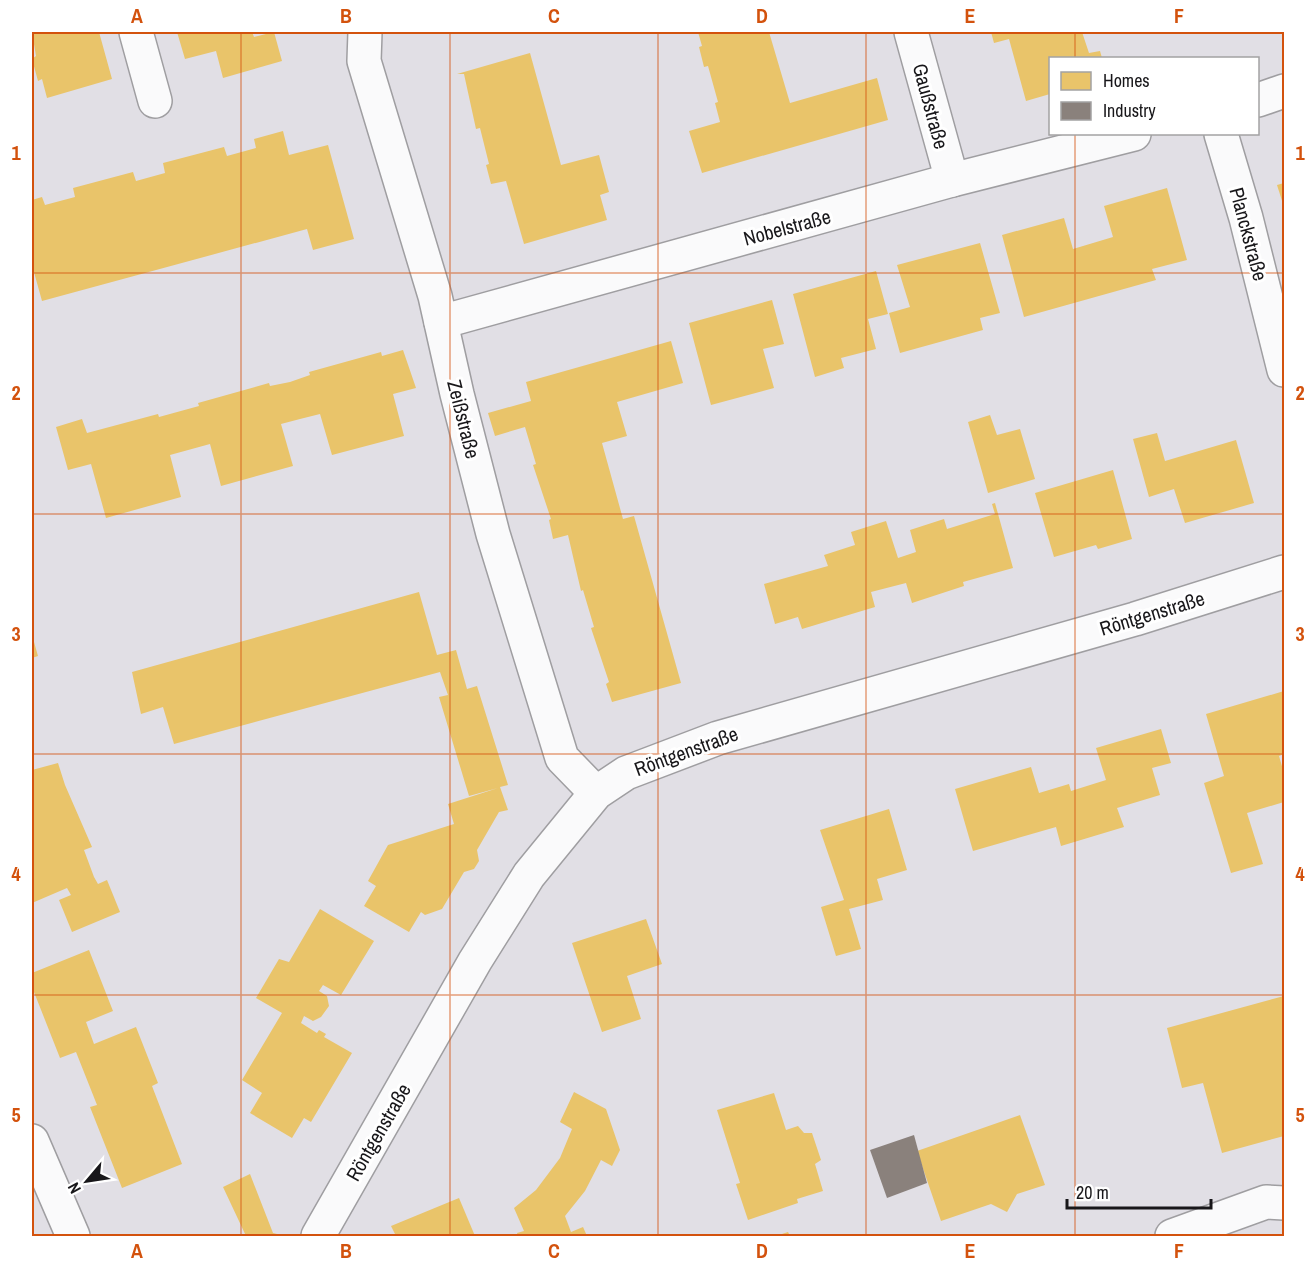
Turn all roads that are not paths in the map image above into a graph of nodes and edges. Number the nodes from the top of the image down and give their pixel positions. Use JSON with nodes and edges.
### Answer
{"nodes":[{"id":1,"x":136,"y":32,"type":"edge"},
{"id":2,"x":365,"y":32,"type":"edge"},
{"id":3,"x":911,"y":32,"type":"edge"},
{"id":4,"x":1284,"y":92,"type":"edge"},
{"id":5,"x":1259,"y":99,"type":"edge"},
{"id":6,"x":155,"y":101,"type":"dead end"},
{"id":7,"x":1130,"y":135,"type":"edge"},
{"id":8,"x":1221,"y":135,"type":"edge"},
{"id":9,"x":952,"y":180,"type":"junction"},
{"id":10,"x":441,"y":322,"type":"junction"},
{"id":11,"x":1284,"y":370,"type":"edge"},
{"id":12,"x":1284,"y":572,"type":"edge"},
{"id":13,"x":596,"y":793,"type":"junction"},
{"id":14,"x":32,"y":1141,"type":"edge"},
{"id":15,"x":1284,"y":1203,"type":"edge"},
{"id":16,"x":73,"y":1236,"type":"edge"},
{"id":17,"x":318,"y":1236,"type":"edge"},
{"id":18,"x":1172,"y":1236,"type":"edge"}],
"edges":[{"from":1,"to":6,"type":"street"},
{"from":2,"to":10,"type":"street","name":"Zeißstraße"},
{"from":3,"to":9,"type":"street","name":"Gaußstraße"},
{"from":4,"to":5,"type":"street"},
{"from":7,"to":9,"type":"street","name":"Nobelstraße"},
{"from":8,"to":11,"type":"street","name":"Planckstraße"},
{"from":9,"to":10,"type":"street","name":"Nobelstraße"},
{"from":10,"to":13,"type":"street","name":"Zeißstraße"},
{"from":12,"to":13,"type":"street","name":"Röntgenstraße"},
{"from":13,"to":17,"type":"street","name":"Röntgenstraße"},
{"from":14,"to":16,"type":"street"},
{"from":15,"to":18,"type":"street"}]}
